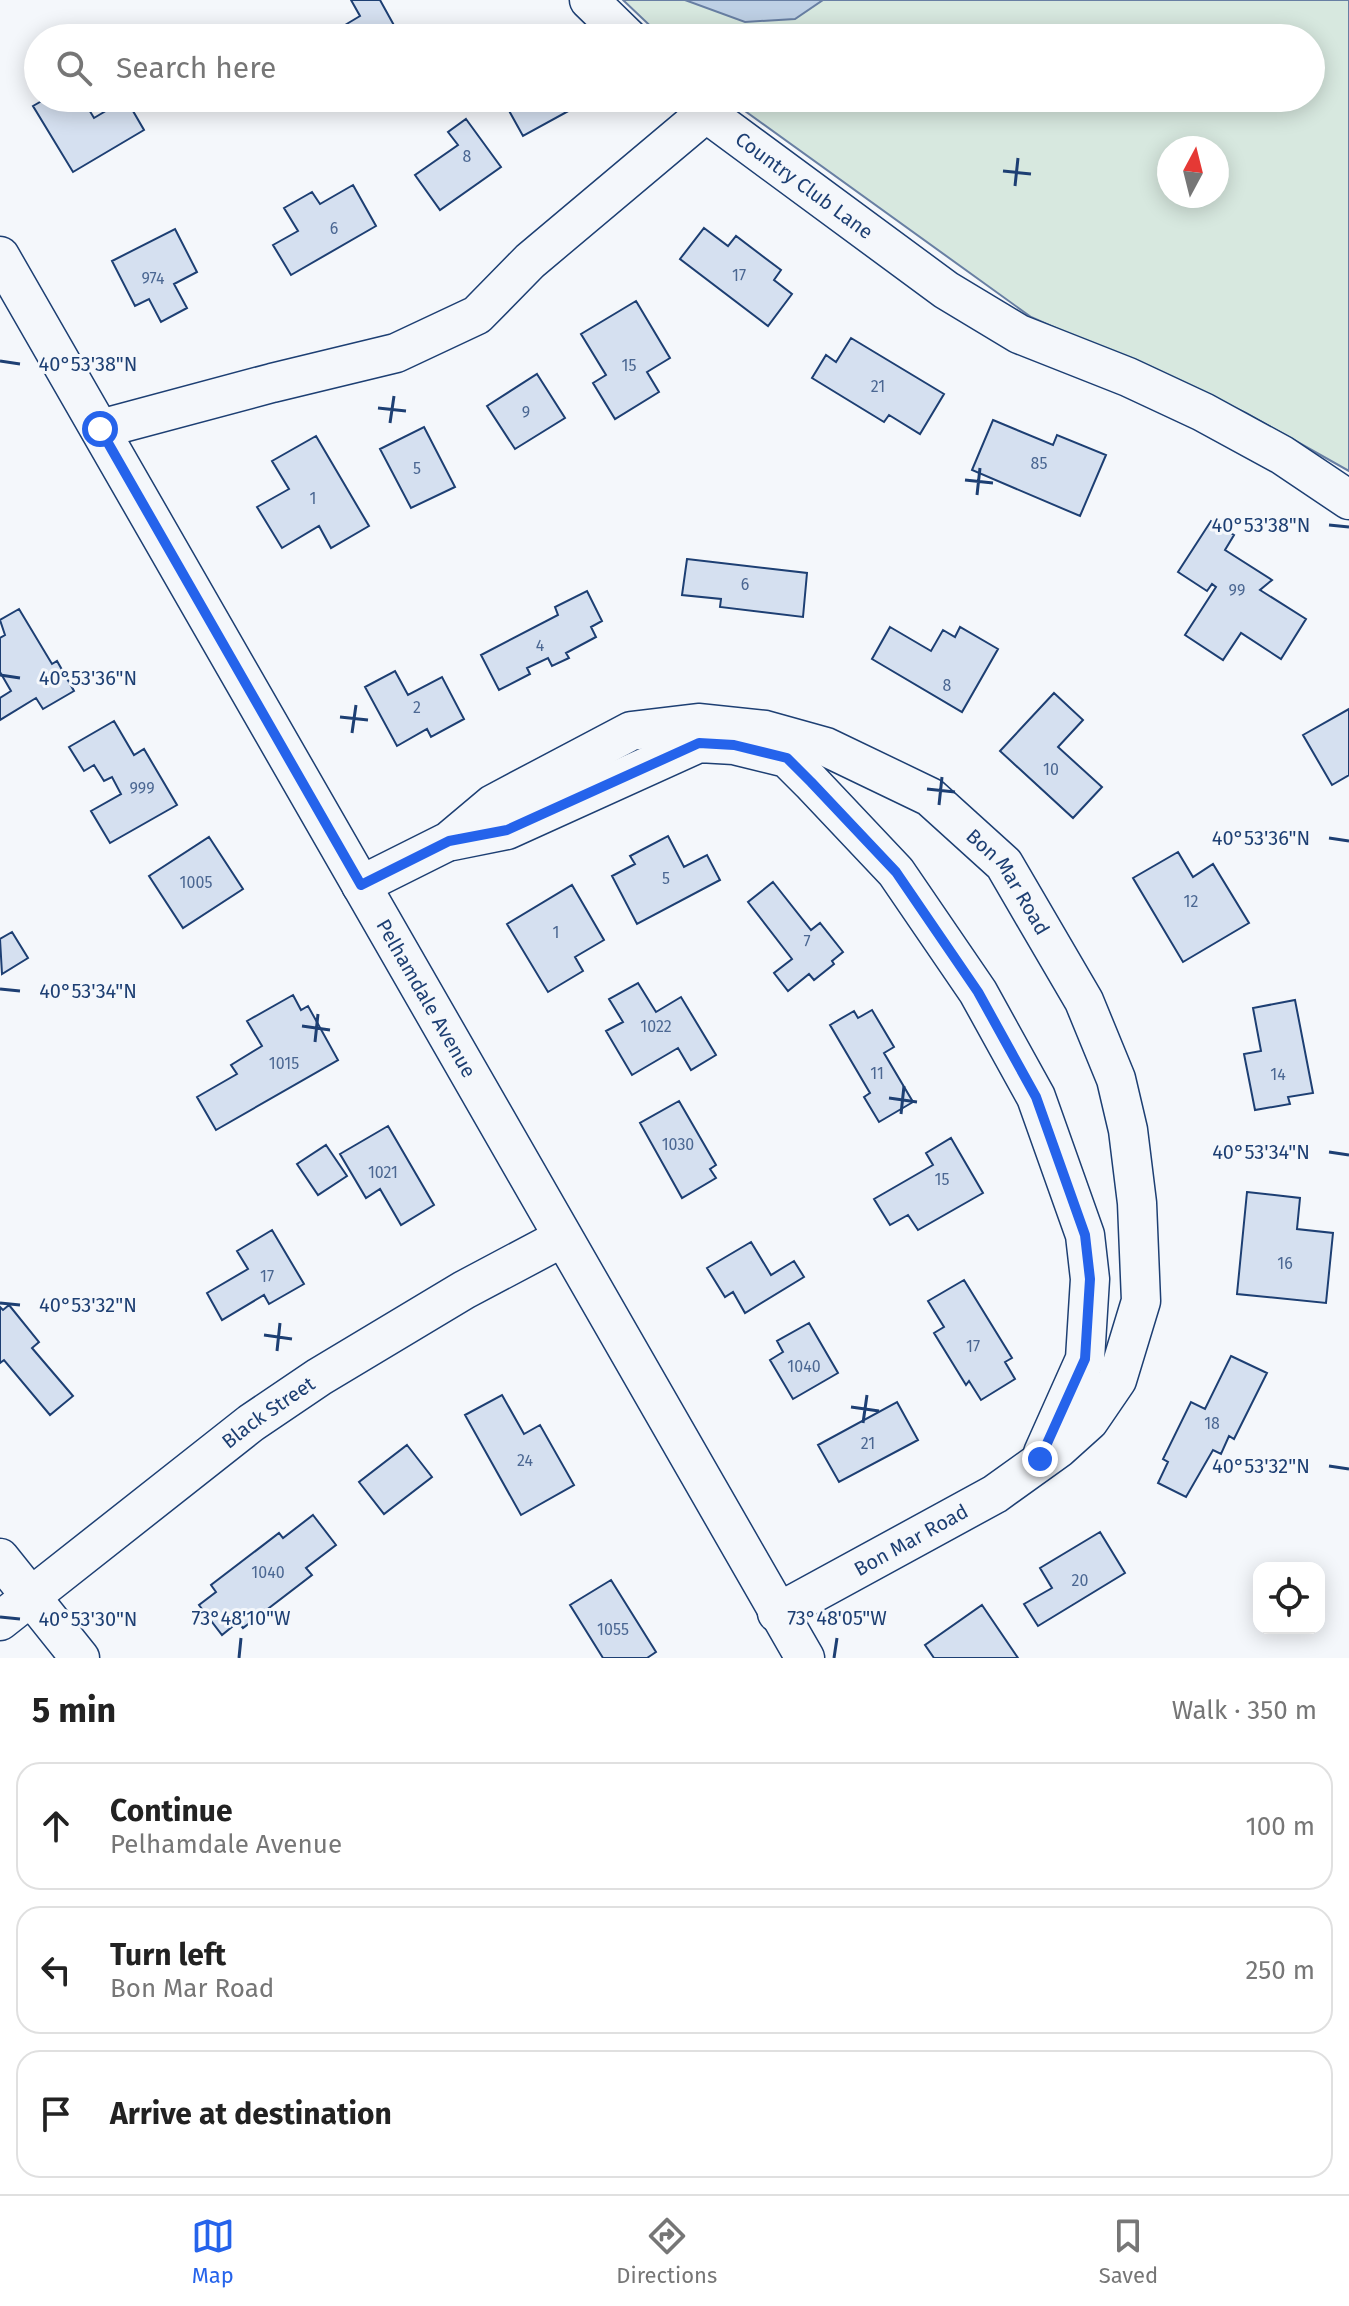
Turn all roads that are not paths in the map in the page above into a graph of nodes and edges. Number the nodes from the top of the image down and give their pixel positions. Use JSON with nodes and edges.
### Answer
{"nodes":[{"id":1,"x":589,"y":0,"type":"edge"},
{"id":2,"x":614,"y":24,"type":"edge"},
{"id":3,"x":691,"y":112,"type":"edge"},
{"id":4,"x":706,"y":112,"type":"edge"},
{"id":5,"x":0,"y":256,"type":"edge"},
{"id":6,"x":100,"y":429,"type":"junction"},
{"id":7,"x":1349,"y":500,"type":"edge"},
{"id":8,"x":449,"y":841,"type":"junction"},
{"id":9,"x":361,"y":885,"type":"junction"},
{"id":10,"x":562,"y":1238,"type":"junction"},
{"id":11,"x":1040,"y":1459,"type":"junction"},
{"id":12,"x":0,"y":1558,"type":"edge"},
{"id":13,"x":29,"y":1596,"type":"junction"},
{"id":14,"x":777,"y":1613,"type":"junction"},
{"id":15,"x":0,"y":1621,"type":"edge"},
{"id":16,"x":80,"y":1658,"type":"edge"},
{"id":17,"x":805,"y":1658,"type":"edge"}],
"edges":[{"from":1,"to":2,"type":"street"},
{"from":3,"to":6,"type":"street","name":"Country Club Lane"},
{"from":4,"to":7,"type":"street","name":"Country Club Lane"},
{"from":5,"to":6,"type":"street","name":"Pelhamdale Avenue"},
{"from":6,"to":9,"type":"street","name":"Pelhamdale Avenue"},
{"from":8,"to":9,"type":"street","name":"Bon Mar Road"},
{"from":8,"to":11,"type":"street","name":"Bon Mar Road"},
{"from":8,"to":11,"type":"street","name":"Bon Mar Road"},
{"from":9,"to":10,"type":"street","name":"Pelhamdale Avenue"},
{"from":10,"to":13,"type":"street","name":"Black Street"},
{"from":10,"to":14,"type":"street","name":"Pelhamdale Avenue"},
{"from":11,"to":14,"type":"street","name":"Bon Mar Road"},
{"from":12,"to":13,"type":"street"},
{"from":13,"to":15,"type":"street","name":"Black Street"},
{"from":13,"to":16,"type":"street"},
{"from":14,"to":17,"type":"street","name":"Pelhamdale Avenue"}]}
